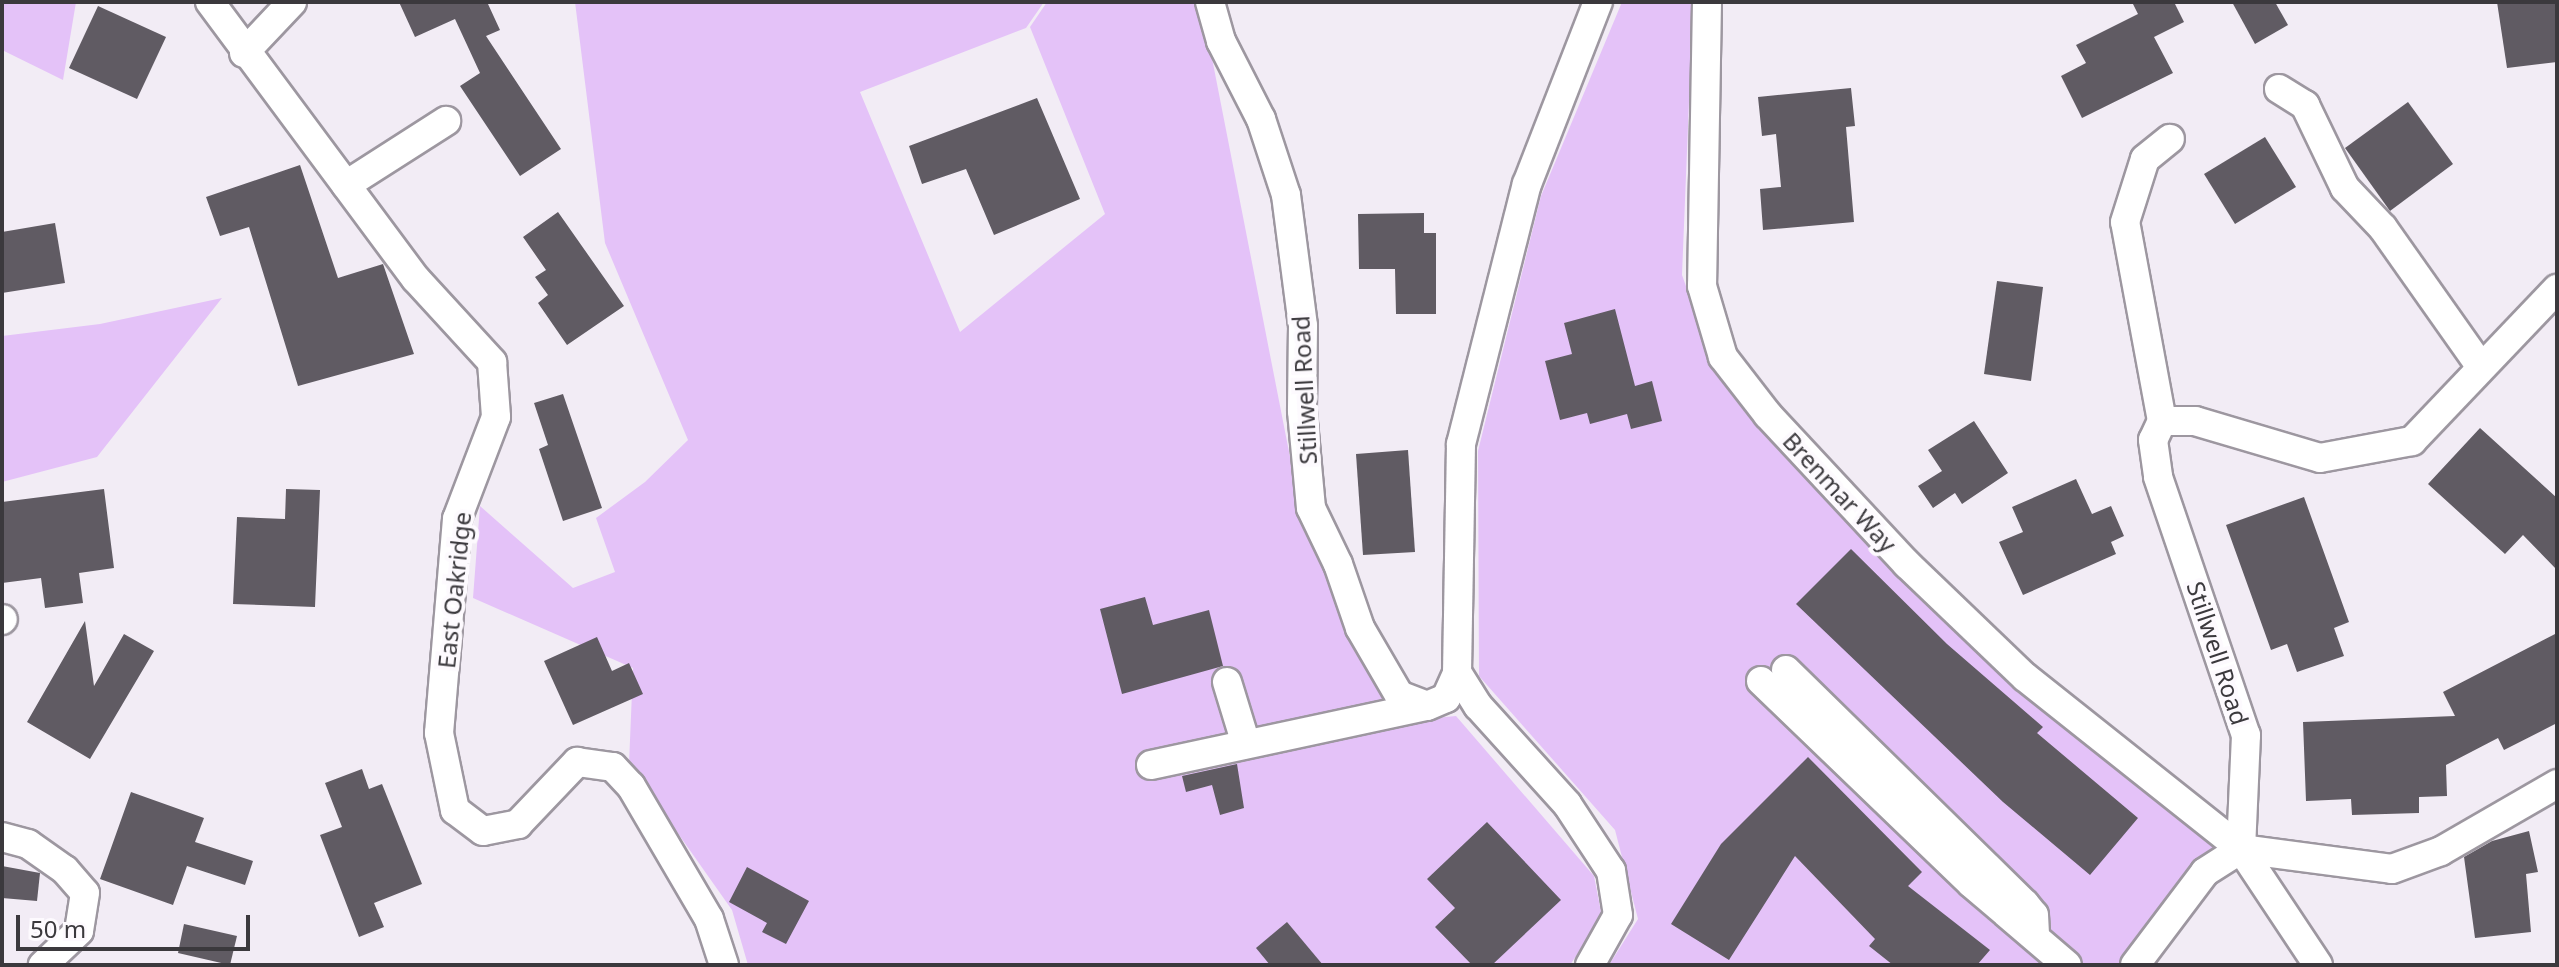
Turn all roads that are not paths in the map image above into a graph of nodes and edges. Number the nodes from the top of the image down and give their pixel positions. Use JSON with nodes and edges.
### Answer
{"nodes":[{"id":1,"x":210,"y":2,"type":"edge"},
{"id":2,"x":292,"y":2,"type":"edge"},
{"id":3,"x":1210,"y":2,"type":"edge"},
{"id":4,"x":1598,"y":2,"type":"edge"},
{"id":5,"x":1707,"y":2,"type":"edge"},
{"id":6,"x":244,"y":53,"type":"junction"},
{"id":7,"x":2279,"y":89,"type":"dead end"},
{"id":8,"x":446,"y":121,"type":"dead end"},
{"id":9,"x":2170,"y":139,"type":"dead end"},
{"id":10,"x":346,"y":185,"type":"junction"},
{"id":11,"x":2557,"y":289,"type":"edge"},
{"id":12,"x":2481,"y":367,"type":"junction"},
{"id":13,"x":2162,"y":421,"type":"junction"},
{"id":14,"x":1457,"y":673,"type":"junction"},
{"id":15,"x":1774,"y":675,"type":"dead end"},
{"id":16,"x":1227,"y":682,"type":"dead end"},
{"id":17,"x":1427,"y":706,"type":"junction"},
{"id":18,"x":1246,"y":744,"type":"junction"},
{"id":19,"x":1151,"y":765,"type":"dead end"},
{"id":20,"x":2557,"y":784,"type":"edge"},
{"id":21,"x":2,"y":837,"type":"edge"},
{"id":22,"x":2241,"y":849,"type":"junction"},
{"id":23,"x":43,"y":965,"type":"edge"},
{"id":24,"x":724,"y":965,"type":"edge"},
{"id":25,"x":1590,"y":965,"type":"edge"},
{"id":26,"x":2067,"y":965,"type":"edge"},
{"id":27,"x":2135,"y":965,"type":"edge"},
{"id":28,"x":2318,"y":965,"type":"edge"}],
"edges":[{"from":1,"to":6,"type":"street","name":"East Oakridge"},
{"from":2,"to":6,"type":"street"},
{"from":3,"to":17,"type":"street","name":"Stillwell Road"},
{"from":4,"to":14,"type":"street"},
{"from":5,"to":22,"type":"street","name":"Brenmar Way"},
{"from":6,"to":10,"type":"street","name":"East Oakridge"},
{"from":7,"to":12,"type":"street"},
{"from":8,"to":10,"type":"street"},
{"from":9,"to":13,"type":"street"},
{"from":10,"to":24,"type":"street","name":"East Oakridge"},
{"from":11,"to":12,"type":"street"},
{"from":12,"to":13,"type":"street"},
{"from":13,"to":22,"type":"street","name":"Stillwell Road"},
{"from":14,"to":17,"type":"street"},
{"from":14,"to":25,"type":"street"},
{"from":15,"to":26,"type":"street"},
{"from":16,"to":18,"type":"street"},
{"from":17,"to":18,"type":"street"},
{"from":18,"to":19,"type":"street"},
{"from":20,"to":22,"type":"street"},
{"from":21,"to":23,"type":"street"},
{"from":22,"to":27,"type":"street"},
{"from":22,"to":28,"type":"street"}]}
